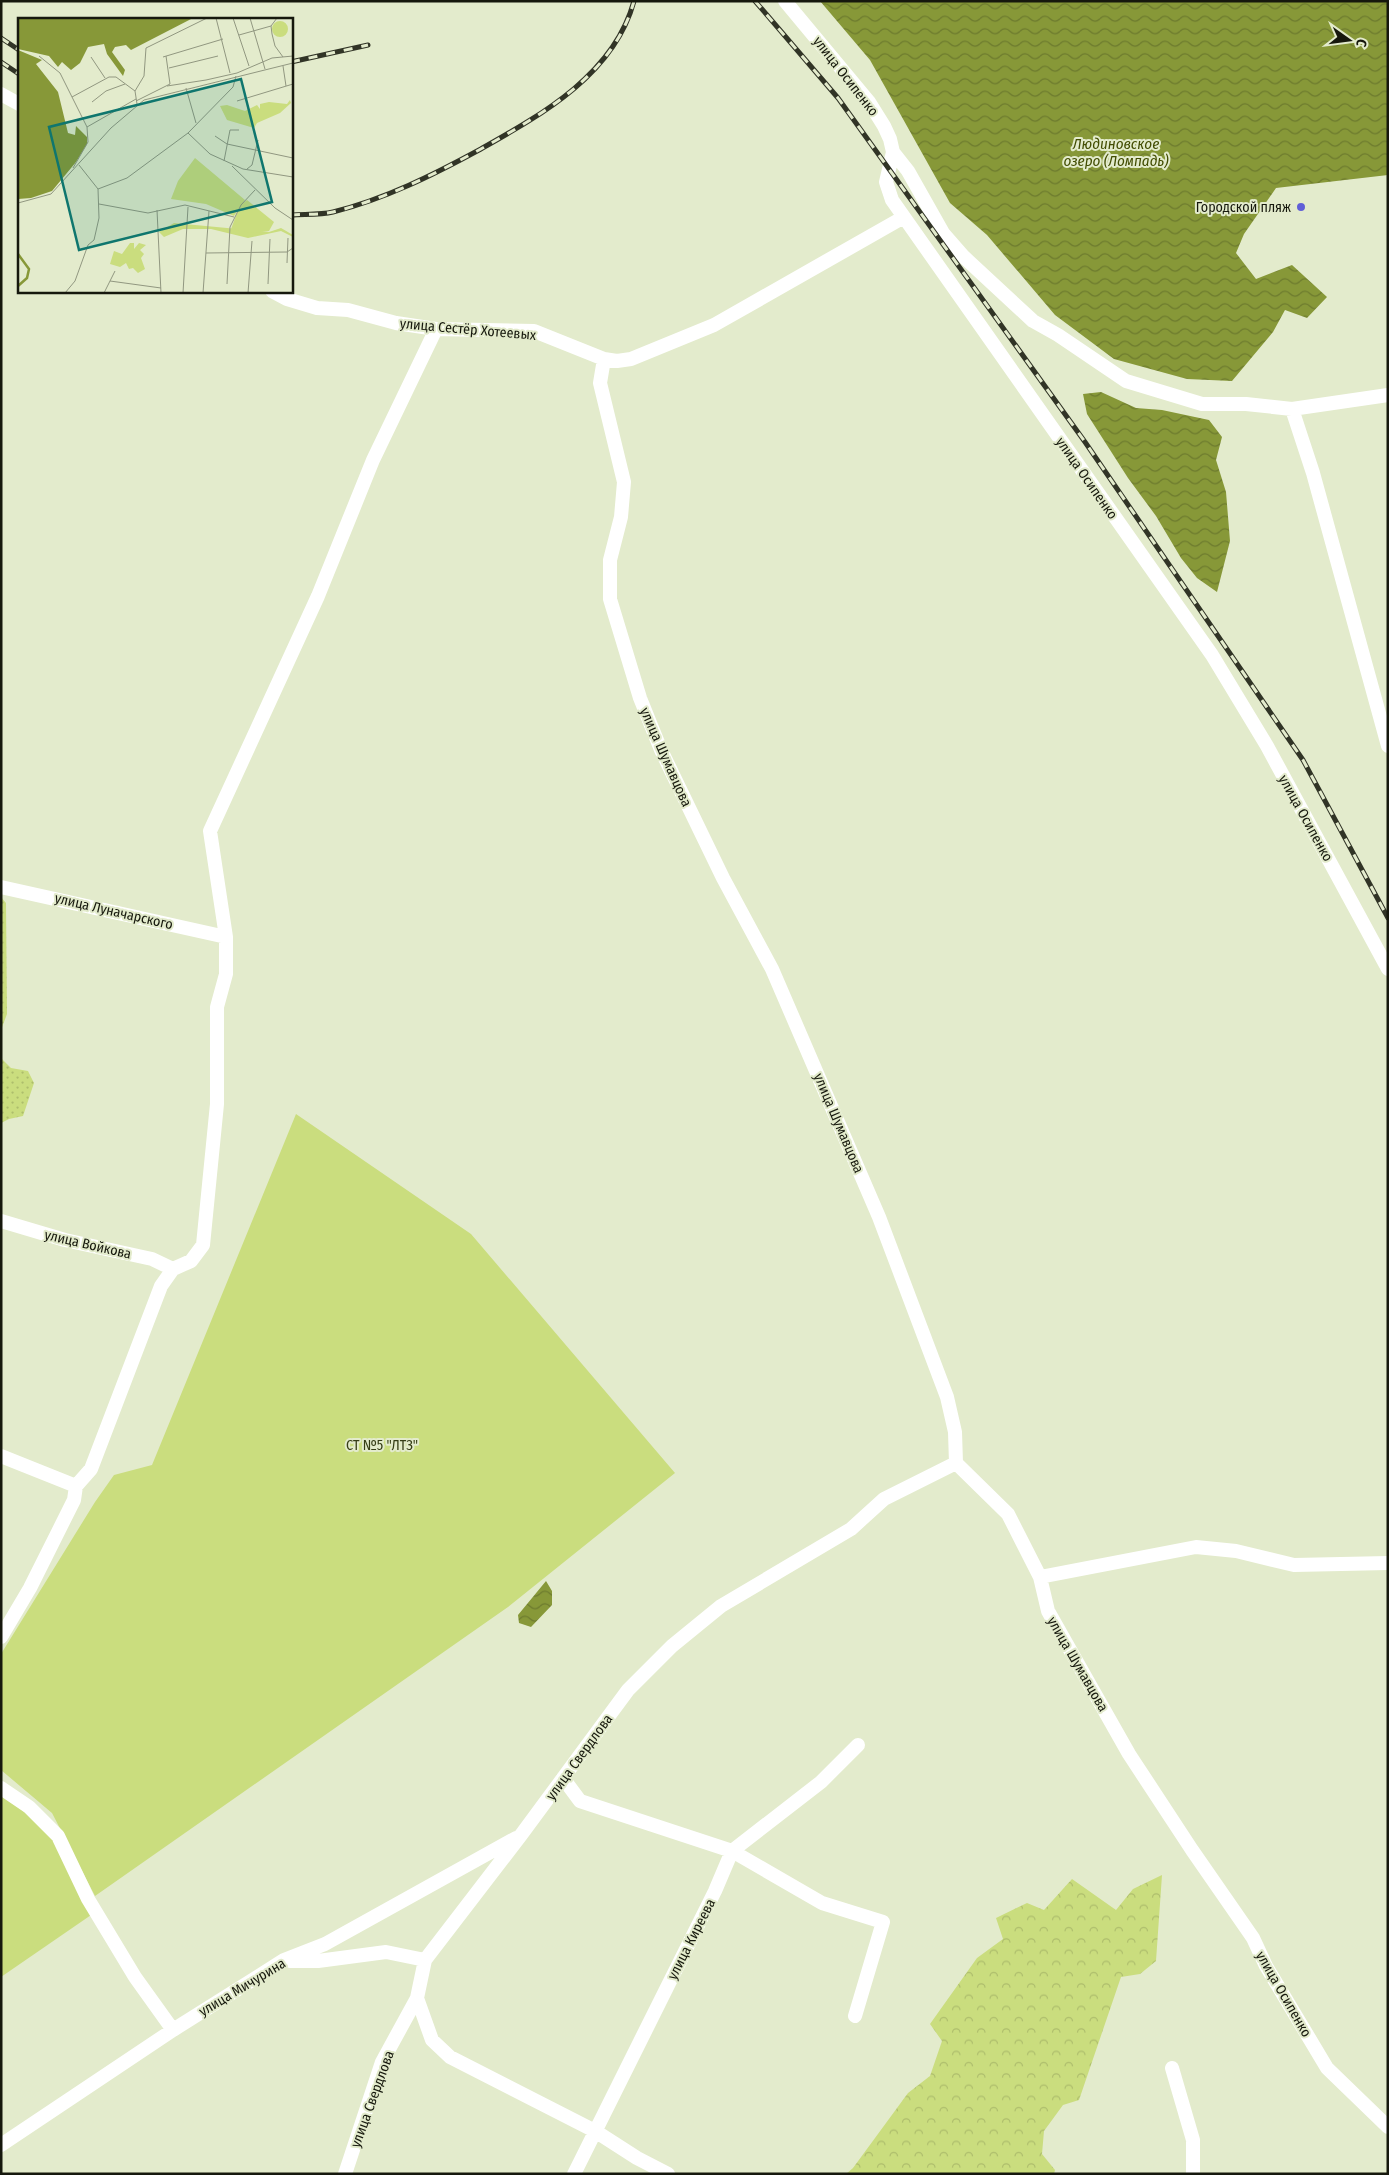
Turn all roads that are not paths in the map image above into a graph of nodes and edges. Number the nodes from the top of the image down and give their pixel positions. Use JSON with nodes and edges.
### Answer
{"nodes":[{"id":1,"x":785,"y":1,"type":"edge"},
{"id":2,"x":1,"y":94,"type":"edge"},
{"id":3,"x":18,"y":103,"type":"edge"},
{"id":4,"x":892,"y":152,"type":"junction"},
{"id":5,"x":904,"y":217,"type":"junction"},
{"id":6,"x":274,"y":292,"type":"edge"},
{"id":7,"x":436,"y":329,"type":"junction"},
{"id":8,"x":604,"y":359,"type":"junction"},
{"id":9,"x":1388,"y":395,"type":"edge"},
{"id":10,"x":1292,"y":409,"type":"junction"},
{"id":11,"x":1388,"y":746,"type":"edge"},
{"id":12,"x":1,"y":887,"type":"edge"},
{"id":13,"x":226,"y":936,"type":"junction"},
{"id":14,"x":1388,"y":968,"type":"edge"},
{"id":15,"x":1,"y":1221,"type":"edge"},
{"id":16,"x":173,"y":1270,"type":"junction"},
{"id":17,"x":1,"y":1456,"type":"edge"},
{"id":18,"x":956,"y":1463,"type":"junction"},
{"id":19,"x":76,"y":1486,"type":"junction"},
{"id":20,"x":1388,"y":1563,"type":"edge"},
{"id":21,"x":1040,"y":1577,"type":"junction"},
{"id":22,"x":1,"y":1637,"type":"edge"},
{"id":23,"x":858,"y":1745,"type":"dead end"},
{"id":24,"x":563,"y":1778,"type":"junction"},
{"id":25,"x":1,"y":1788,"type":"edge"},
{"id":26,"x":521,"y":1835,"type":"junction"},
{"id":27,"x":1192,"y":1850,"type":"joint"},
{"id":28,"x":732,"y":1851,"type":"junction"},
{"id":29,"x":284,"y":1960,"type":"junction"},
{"id":30,"x":426,"y":1960,"type":"junction"},
{"id":31,"x":417,"y":1998,"type":"junction"},
{"id":32,"x":854,"y":2016,"type":"dead end"},
{"id":33,"x":173,"y":2030,"type":"junction"},
{"id":34,"x":1172,"y":2068,"type":"dead end"},
{"id":35,"x":1388,"y":2126,"type":"edge"},
{"id":36,"x":595,"y":2131,"type":"junction"},
{"id":37,"x":1,"y":2145,"type":"edge"},
{"id":38,"x":345,"y":2174,"type":"edge"},
{"id":39,"x":574,"y":2174,"type":"edge"},
{"id":40,"x":668,"y":2174,"type":"edge"},
{"id":41,"x":1193,"y":2174,"type":"edge"}],
"edges":[{"from":1,"to":4,"type":"street","name":"улица Осипенко"},
{"from":2,"to":3,"type":"street"},
{"from":4,"to":5,"type":"street","name":"улица Осипенко"},
{"from":4,"to":10,"type":"street"},
{"from":5,"to":8,"type":"street"},
{"from":5,"to":14,"type":"street","name":"улица Осипенко"},
{"from":6,"to":7,"type":"street","name":"улица Сестёр Хотеевых"},
{"from":7,"to":8,"type":"street","name":"улица Сестёр Хотеевых"},
{"from":7,"to":13,"type":"street"},
{"from":8,"to":18,"type":"street","name":"улица Шумавцова"},
{"from":9,"to":10,"type":"street"},
{"from":10,"to":11,"type":"street"},
{"from":12,"to":13,"type":"street","name":"улица Луначарского"},
{"from":13,"to":16,"type":"street"},
{"from":15,"to":16,"type":"street","name":"улица Войкова"},
{"from":16,"to":19,"type":"street"},
{"from":17,"to":19,"type":"street"},
{"from":18,"to":21,"type":"street","name":"улица Шумавцова"},
{"from":18,"to":24,"type":"street","name":"улица Свердлова"},
{"from":19,"to":22,"type":"street"},
{"from":20,"to":21,"type":"street"},
{"from":21,"to":27,"type":"street","name":"улица Шумавцова"},
{"from":23,"to":28,"type":"street","name":"улица Киреева"},
{"from":24,"to":26,"type":"street","name":"улица Свердлова"},
{"from":24,"to":28,"type":"street"},
{"from":25,"to":33,"type":"street"},
{"from":26,"to":29,"type":"street","name":"улица Мичурина"},
{"from":26,"to":30,"type":"street","name":"улица Свердлова"},
{"from":27,"to":35,"type":"street","name":"улица Осипенко"},
{"from":28,"to":32,"type":"street"},
{"from":28,"to":36,"type":"street","name":"улица Киреева"},
{"from":29,"to":30,"type":"street"},
{"from":29,"to":33,"type":"street","name":"улица Мичурина"},
{"from":30,"to":31,"type":"street","name":"улица Свердлова"},
{"from":31,"to":36,"type":"street"},
{"from":31,"to":38,"type":"street","name":"улица Свердлова"},
{"from":33,"to":37,"type":"street","name":"улица Мичурина"},
{"from":34,"to":41,"type":"street"},
{"from":36,"to":39,"type":"street","name":"улица Киреева"},
{"from":36,"to":40,"type":"street"}]}
